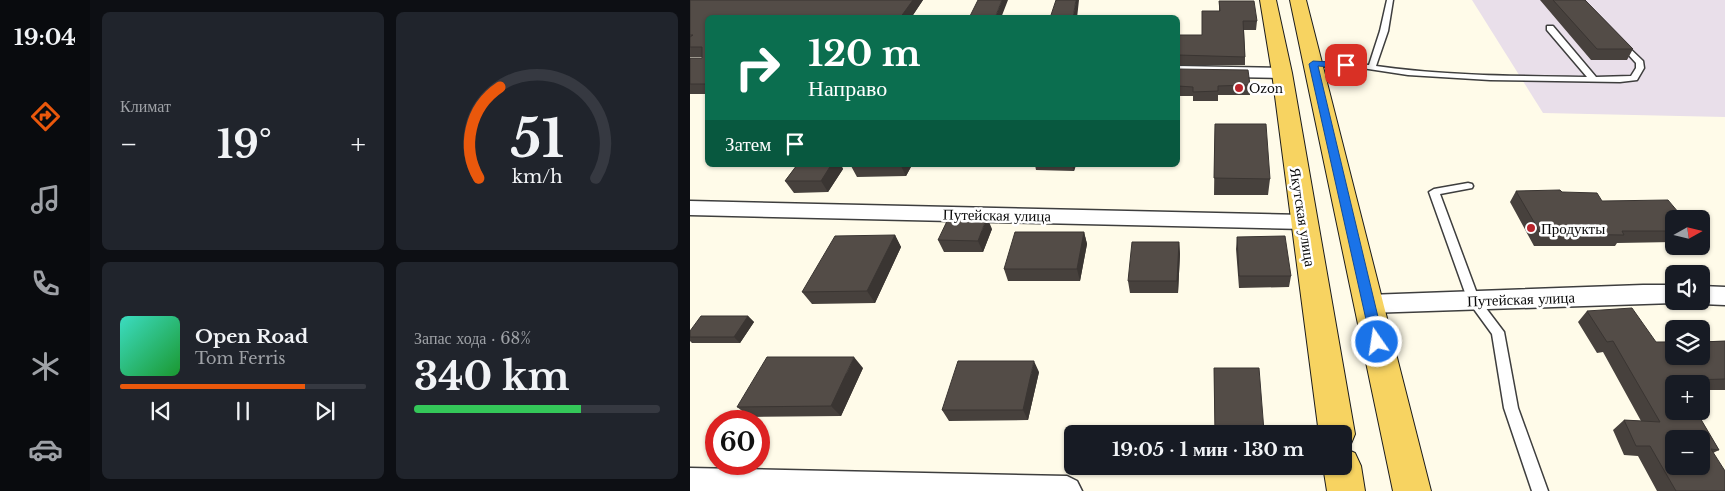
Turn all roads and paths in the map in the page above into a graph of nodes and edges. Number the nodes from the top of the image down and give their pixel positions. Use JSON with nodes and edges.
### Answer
{"nodes":[{"id":1,"x":1268,"y":0,"type":"edge"},
{"id":2,"x":1298,"y":0,"type":"edge"},
{"id":3,"x":1387,"y":1,"type":"edge"},
{"id":4,"x":1550,"y":28,"type":"dead end"},
{"id":5,"x":1616,"y":36,"type":"edge"},
{"id":6,"x":1313,"y":64,"type":"junction"},
{"id":7,"x":1372,"y":67,"type":"junction"},
{"id":8,"x":1180,"y":71,"type":"edge"},
{"id":9,"x":1282,"y":73,"type":"junction"},
{"id":10,"x":1593,"y":79,"type":"junction"},
{"id":11,"x":1468,"y":186,"type":"dead end"},
{"id":12,"x":690,"y":208,"type":"edge"},
{"id":13,"x":1304,"y":222,"type":"junction"},
{"id":14,"x":1665,"y":294,"type":"edge"},
{"id":15,"x":1710,"y":295,"type":"edge"},
{"id":16,"x":1725,"y":296,"type":"edge"},
{"id":17,"x":1474,"y":301,"type":"junction"},
{"id":18,"x":1368,"y":304,"type":"junction"},
{"id":19,"x":1336,"y":425,"type":"edge"},
{"id":20,"x":1343,"y":475,"type":"edge"},
{"id":21,"x":690,"y":484,"type":"edge"},
{"id":22,"x":1067,"y":491,"type":"edge"},
{"id":23,"x":1346,"y":491,"type":"edge"},
{"id":24,"x":1412,"y":491,"type":"edge"},
{"id":25,"x":1540,"y":491,"type":"edge"}],
"edges":[{"from":1,"to":9,"type":"main road","name":"Якутская улица"},
{"from":2,"to":6,"type":"main road"},
{"from":3,"to":7,"type":"lane"},
{"from":4,"to":10,"type":"lane"},
{"from":5,"to":10,"type":"lane"},
{"from":6,"to":7,"type":"lane"},
{"from":6,"to":18,"type":"main road"},
{"from":7,"to":10,"type":"lane"},
{"from":8,"to":9,"type":"street"},
{"from":9,"to":13,"type":"main road","name":"Якутская улица"},
{"from":11,"to":17,"type":"lane"},
{"from":12,"to":13,"type":"street","name":"Путейская улица"},
{"from":13,"to":19,"type":"main road","name":"Якутская улица"},
{"from":14,"to":17,"type":"street","name":"Путейская улица"},
{"from":15,"to":16,"type":"street"},
{"from":17,"to":18,"type":"street","name":"Путейская улица"},
{"from":17,"to":25,"type":"lane"},
{"from":18,"to":24,"type":"main road"},
{"from":20,"to":23,"type":"main road"},
{"from":21,"to":22,"type":"street"}]}
